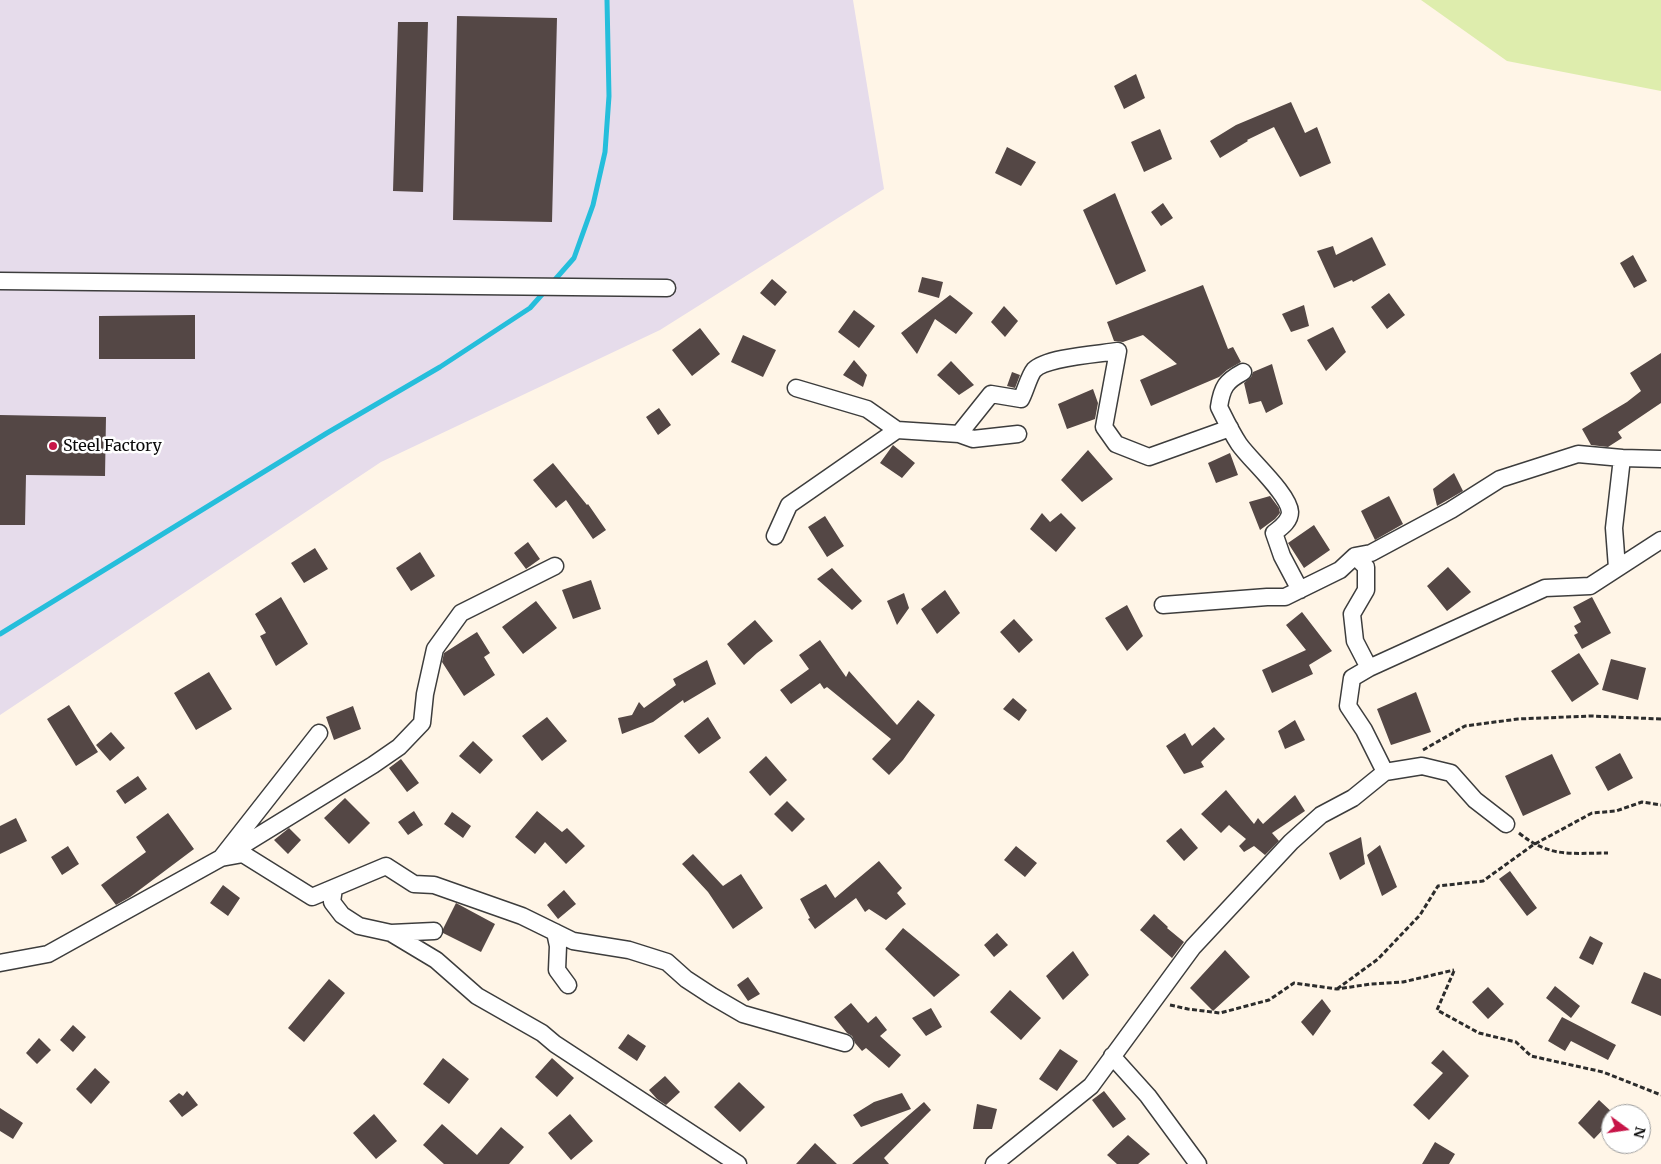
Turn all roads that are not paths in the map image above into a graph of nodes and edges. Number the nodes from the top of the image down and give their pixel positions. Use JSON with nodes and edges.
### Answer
{"nodes":[{"id":1,"x":0,"y":281,"type":"edge"},
{"id":2,"x":667,"y":288,"type":"dead end"},
{"id":3,"x":1243,"y":372,"type":"dead end"},
{"id":4,"x":796,"y":388,"type":"dead end"},
{"id":5,"x":1230,"y":428,"type":"junction"},
{"id":6,"x":897,"y":430,"type":"junction"},
{"id":7,"x":959,"y":434,"type":"junction"},
{"id":8,"x":1018,"y":434,"type":"dead end"},
{"id":9,"x":1622,"y":458,"type":"junction"},
{"id":10,"x":1661,"y":459,"type":"edge"},
{"id":11,"x":775,"y":536,"type":"dead end"},
{"id":12,"x":1661,"y":540,"type":"edge"},
{"id":13,"x":1355,"y":556,"type":"junction"},
{"id":14,"x":555,"y":566,"type":"dead end"},
{"id":15,"x":1617,"y":568,"type":"junction"},
{"id":16,"x":1300,"y":590,"type":"junction"},
{"id":17,"x":1163,"y":604,"type":"dead end"},
{"id":18,"x":1369,"y":668,"type":"junction"},
{"id":19,"x":319,"y":732,"type":"dead end"},
{"id":20,"x":1385,"y":772,"type":"junction"},
{"id":21,"x":1506,"y":824,"type":"road end"},
{"id":22,"x":221,"y":858,"type":"junction"},
{"id":23,"x":334,"y":888,"type":"junction"},
{"id":24,"x":434,"y":931,"type":"dead end"},
{"id":25,"x":555,"y":932,"type":"junction"},
{"id":26,"x":391,"y":933,"type":"junction"},
{"id":27,"x":0,"y":963,"type":"edge"},
{"id":28,"x":568,"y":985,"type":"dead end"},
{"id":29,"x":845,"y":1043,"type":"dead end"},
{"id":30,"x":1112,"y":1056,"type":"junction"},
{"id":31,"x":738,"y":1164,"type":"edge"},
{"id":32,"x":994,"y":1164,"type":"edge"},
{"id":33,"x":1198,"y":1164,"type":"edge"}],
"edges":[{"from":1,"to":2,"type":"street"},
{"from":3,"to":5,"type":"street"},
{"from":4,"to":6,"type":"street"},
{"from":5,"to":7,"type":"street"},
{"from":5,"to":16,"type":"street"},
{"from":6,"to":7,"type":"street"},
{"from":6,"to":11,"type":"street"},
{"from":7,"to":8,"type":"street"},
{"from":9,"to":10,"type":"street"},
{"from":9,"to":13,"type":"street"},
{"from":9,"to":15,"type":"street"},
{"from":12,"to":15,"type":"street"},
{"from":13,"to":16,"type":"street"},
{"from":13,"to":18,"type":"street"},
{"from":14,"to":22,"type":"street"},
{"from":15,"to":18,"type":"street"},
{"from":16,"to":17,"type":"street"},
{"from":18,"to":20,"type":"street"},
{"from":19,"to":22,"type":"street"},
{"from":20,"to":21,"type":"street"},
{"from":20,"to":30,"type":"street"},
{"from":22,"to":23,"type":"street"},
{"from":22,"to":27,"type":"street"},
{"from":23,"to":25,"type":"street"},
{"from":23,"to":26,"type":"street"},
{"from":24,"to":26,"type":"street"},
{"from":25,"to":28,"type":"street"},
{"from":25,"to":29,"type":"street"},
{"from":26,"to":31,"type":"street"},
{"from":30,"to":32,"type":"street"},
{"from":30,"to":33,"type":"street"}]}
